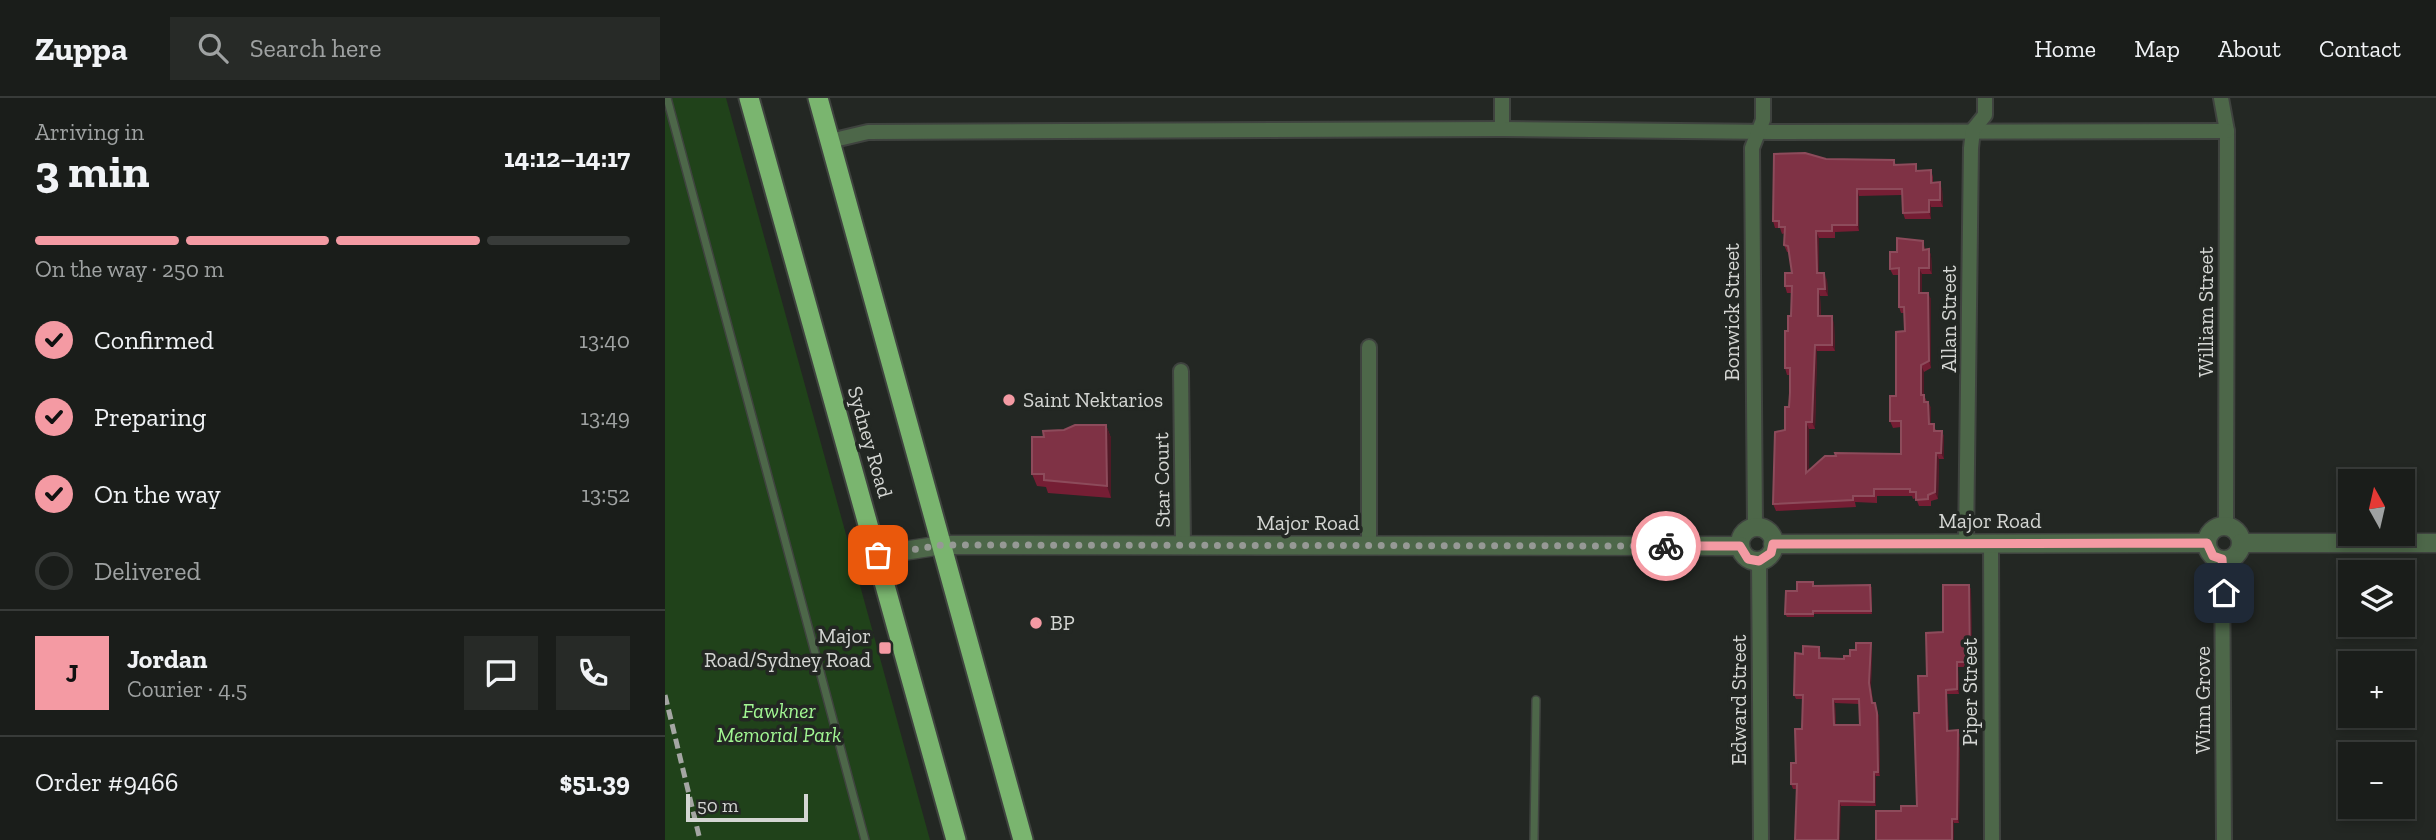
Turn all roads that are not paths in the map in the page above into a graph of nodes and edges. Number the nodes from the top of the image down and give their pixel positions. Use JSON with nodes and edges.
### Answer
{"nodes":[{"id":1,"x":667,"y":98,"type":"edge"},
{"id":2,"x":749,"y":98,"type":"edge"},
{"id":3,"x":818,"y":98,"type":"edge"},
{"id":4,"x":1502,"y":98,"type":"edge"},
{"id":5,"x":1763,"y":98,"type":"edge"},
{"id":6,"x":1985,"y":98,"type":"edge"},
{"id":7,"x":2221,"y":98,"type":"edge"},
{"id":8,"x":1502,"y":129,"type":"junction"},
{"id":9,"x":1973,"y":130,"type":"junction"},
{"id":10,"x":2227,"y":131,"type":"junction"},
{"id":11,"x":1756,"y":132,"type":"junction"},
{"id":12,"x":830,"y":141,"type":"junction"},
{"id":13,"x":1369,"y":347,"type":"dead end"},
{"id":14,"x":1181,"y":371,"type":"dead end"},
{"id":15,"x":2226,"y":526,"type":"junction"},
{"id":16,"x":1755,"y":527,"type":"junction"},
{"id":17,"x":2241,"y":542,"type":"junction"},
{"id":18,"x":2207,"y":543,"type":"junction"},
{"id":19,"x":2436,"y":543,"type":"edge"},
{"id":20,"x":1773,"y":544,"type":"junction"},
{"id":21,"x":1966,"y":544,"type":"junction"},
{"id":22,"x":1991,"y":544,"type":"junction"},
{"id":23,"x":942,"y":545,"type":"junction"},
{"id":24,"x":1183,"y":546,"type":"junction"},
{"id":25,"x":1369,"y":546,"type":"junction"},
{"id":26,"x":1740,"y":546,"type":"junction"},
{"id":27,"x":878,"y":555,"type":"junction"},
{"id":28,"x":2222,"y":559,"type":"junction"},
{"id":29,"x":1759,"y":561,"type":"junction"},
{"id":30,"x":1536,"y":700,"type":"dead end"},
{"id":31,"x":865,"y":840,"type":"edge"},
{"id":32,"x":956,"y":840,"type":"edge"},
{"id":33,"x":1023,"y":840,"type":"edge"},
{"id":34,"x":1534,"y":840,"type":"edge"},
{"id":35,"x":1761,"y":840,"type":"edge"},
{"id":36,"x":1992,"y":840,"type":"edge"},
{"id":37,"x":2224,"y":840,"type":"edge"}],
"edges":[{"from":1,"to":31,"type":"lane"},
{"from":2,"to":27,"type":"highway","name":"Sydney Road"},
{"from":3,"to":12,"type":"highway","name":"Sydney Road"},
{"from":4,"to":8,"type":"street"},
{"from":5,"to":11,"type":"street","name":"Bonwick Street"},
{"from":6,"to":9,"type":"street","name":"Allan Street"},
{"from":7,"to":10,"type":"street","name":"William Street"},
{"from":8,"to":11,"type":"street"},
{"from":8,"to":12,"type":"street"},
{"from":9,"to":10,"type":"street"},
{"from":9,"to":11,"type":"street"},
{"from":9,"to":21,"type":"street","name":"Allan Street"},
{"from":10,"to":15,"type":"street","name":"William Street"},
{"from":11,"to":16,"type":"street","name":"Bonwick Street"},
{"from":12,"to":23,"type":"highway","name":"Sydney Road"},
{"from":13,"to":25,"type":"street"},
{"from":14,"to":24,"type":"street","name":"Star Court"},
{"from":15,"to":17,"type":"street"},
{"from":15,"to":18,"type":"street"},
{"from":16,"to":20,"type":"street"},
{"from":16,"to":26,"type":"street"},
{"from":17,"to":19,"type":"street"},
{"from":17,"to":28,"type":"street"},
{"from":18,"to":22,"type":"street","name":"Major Road"},
{"from":18,"to":28,"type":"street"},
{"from":20,"to":21,"type":"street","name":"Major Road"},
{"from":20,"to":29,"type":"street"},
{"from":21,"to":22,"type":"street","name":"Major Road"},
{"from":22,"to":36,"type":"street","name":"Piper Street"},
{"from":23,"to":24,"type":"street","name":"Major Road"},
{"from":23,"to":27,"type":"street","name":"Major Road"},
{"from":23,"to":33,"type":"highway","name":"Sydney Road"},
{"from":24,"to":25,"type":"street","name":"Major Road"},
{"from":25,"to":26,"type":"street","name":"Major Road"},
{"from":26,"to":29,"type":"street"},
{"from":27,"to":32,"type":"highway","name":"Sydney Road"},
{"from":28,"to":37,"type":"street","name":"Winn Grove"},
{"from":29,"to":35,"type":"street","name":"Edward Street"},
{"from":30,"to":34,"type":"lane"}]}
